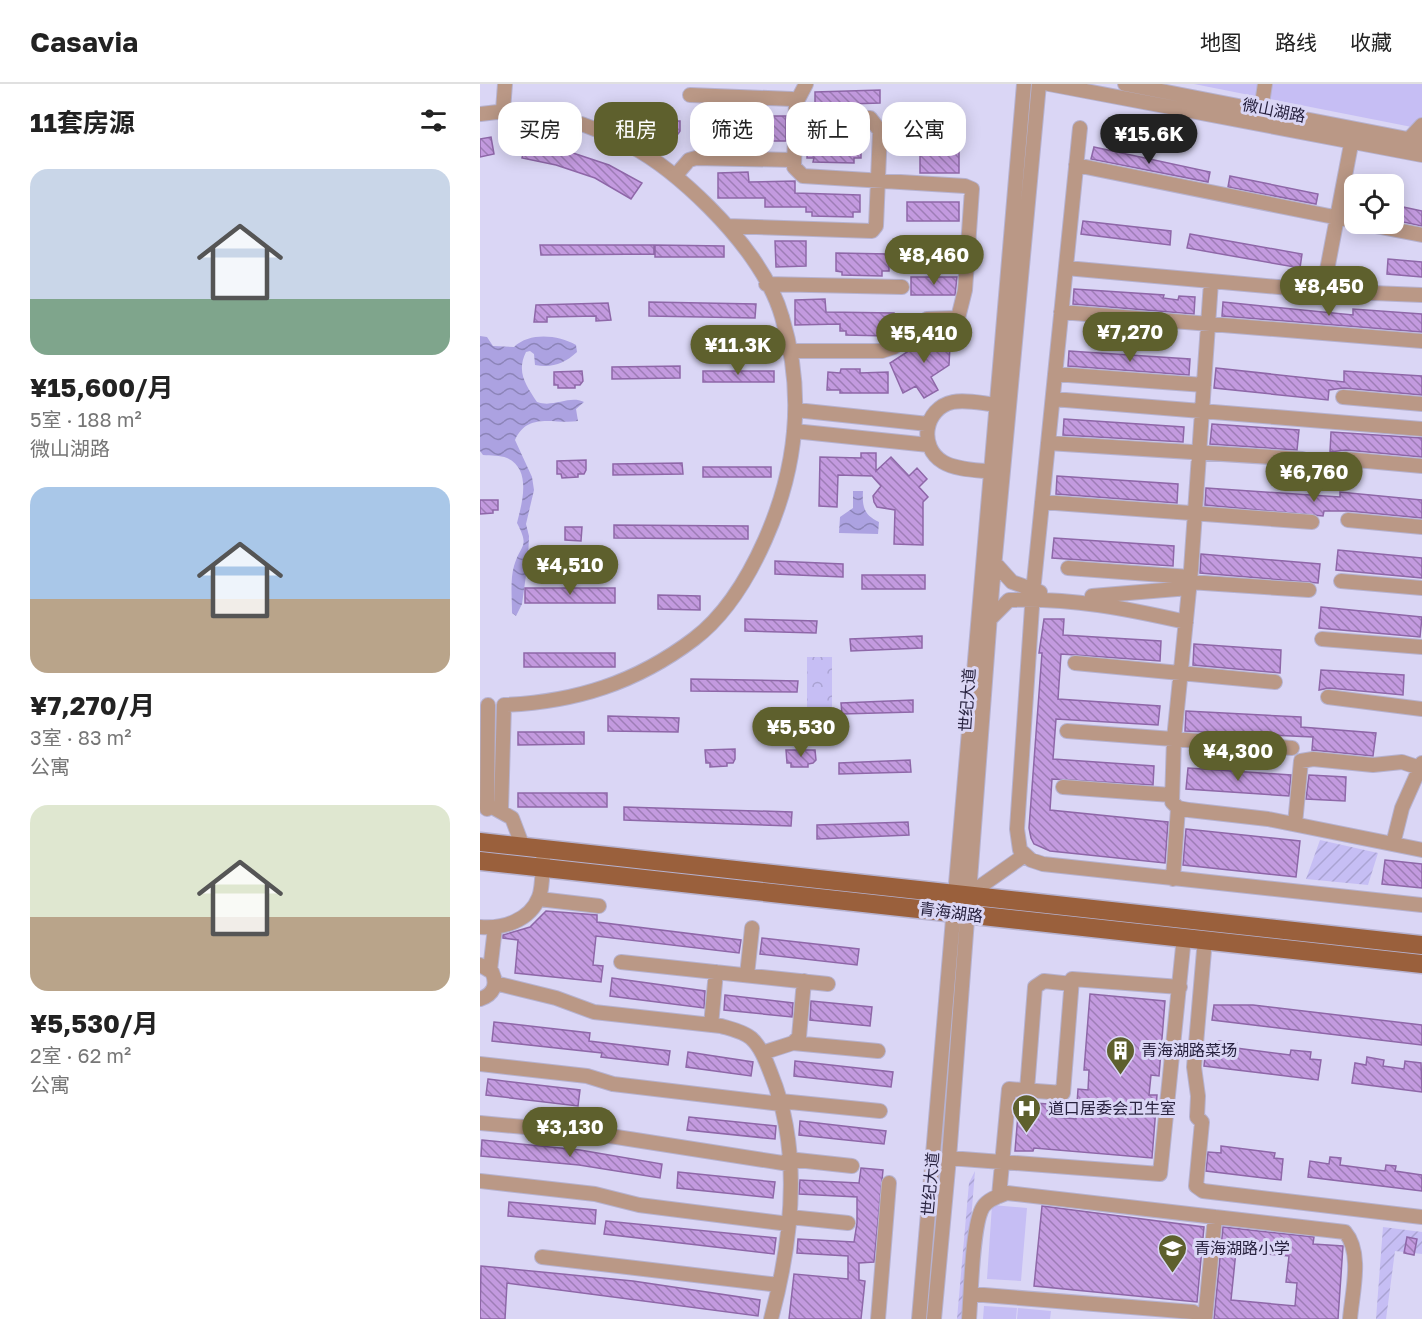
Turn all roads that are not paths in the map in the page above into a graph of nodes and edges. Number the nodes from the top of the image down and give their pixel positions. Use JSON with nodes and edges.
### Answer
{"nodes":[{"id":1,"x":505,"y":84,"type":"edge"},
{"id":2,"x":806,"y":84,"type":"edge"},
{"id":3,"x":1024,"y":84,"type":"edge"},
{"id":4,"x":1039,"y":84,"type":"edge"},
{"id":5,"x":1050,"y":84,"type":"edge"},
{"id":6,"x":1125,"y":84,"type":"edge"},
{"id":7,"x":1265,"y":84,"type":"edge"},
{"id":8,"x":690,"y":95,"type":"dead end"},
{"id":9,"x":504,"y":102,"type":"edge"},
{"id":10,"x":793,"y":102,"type":"edge"},
{"id":11,"x":799,"y":102,"type":"edge"},
{"id":12,"x":1262,"y":110,"type":"junction"},
{"id":13,"x":498,"y":111,"type":"edge"},
{"id":14,"x":480,"y":114,"type":"edge"},
{"id":15,"x":870,"y":118,"type":"edge"},
{"id":16,"x":582,"y":124,"type":"edge"},
{"id":17,"x":1422,"y":125,"type":"edge"},
{"id":18,"x":1080,"y":128,"type":"dead end"},
{"id":19,"x":1353,"y":135,"type":"junction"},
{"id":20,"x":1415,"y":140,"type":"edge"},
{"id":21,"x":794,"y":156,"type":"edge"},
{"id":22,"x":1422,"y":156,"type":"edge"},
{"id":23,"x":794,"y":160,"type":"junction"},
{"id":24,"x":1076,"y":165,"type":"junction"},
{"id":25,"x":675,"y":175,"type":"junction"},
{"id":26,"x":878,"y":179,"type":"junction"},
{"id":27,"x":1337,"y":218,"type":"junction"},
{"id":28,"x":1344,"y":219,"type":"edge"},
{"id":29,"x":727,"y":226,"type":"junction"},
{"id":30,"x":1404,"y":232,"type":"edge"},
{"id":31,"x":1422,"y":235,"type":"edge"},
{"id":32,"x":907,"y":247,"type":"dead end"},
{"id":33,"x":968,"y":251,"type":"junction"},
{"id":34,"x":1066,"y":268,"type":"junction"},
{"id":35,"x":1211,"y":282,"type":"junction"},
{"id":36,"x":766,"y":284,"type":"junction"},
{"id":37,"x":902,"y":287,"type":"dead end"},
{"id":38,"x":1323,"y":291,"type":"junction"},
{"id":39,"x":1422,"y":295,"type":"edge"},
{"id":40,"x":1061,"y":312,"type":"junction"},
{"id":41,"x":1208,"y":325,"type":"junction"},
{"id":42,"x":1422,"y":341,"type":"edge"},
{"id":43,"x":789,"y":351,"type":"junction"},
{"id":44,"x":1055,"y":374,"type":"junction"},
{"id":45,"x":1204,"y":385,"type":"junction"},
{"id":46,"x":1343,"y":397,"type":"dead end"},
{"id":47,"x":1053,"y":399,"type":"junction"},
{"id":48,"x":1422,"y":404,"type":"edge"},
{"id":49,"x":999,"y":405,"type":"junction"},
{"id":50,"x":796,"y":410,"type":"junction"},
{"id":51,"x":1202,"y":411,"type":"junction"},
{"id":52,"x":928,"y":424,"type":"junction"},
{"id":53,"x":1422,"y":429,"type":"edge"},
{"id":54,"x":794,"y":431,"type":"junction"},
{"id":55,"x":1048,"y":443,"type":"junction"},
{"id":56,"x":929,"y":445,"type":"junction"},
{"id":57,"x":1199,"y":452,"type":"junction"},
{"id":58,"x":1302,"y":459,"type":"dead end"},
{"id":59,"x":1345,"y":459,"type":"dead end"},
{"id":60,"x":1422,"y":466,"type":"edge"},
{"id":61,"x":993,"y":472,"type":"junction"},
{"id":62,"x":1042,"y":502,"type":"junction"},
{"id":63,"x":1195,"y":514,"type":"junction"},
{"id":64,"x":1348,"y":520,"type":"dead end"},
{"id":65,"x":1312,"y":522,"type":"dead end"},
{"id":66,"x":1422,"y":527,"type":"edge"},
{"id":67,"x":994,"y":562,"type":"junction"},
{"id":68,"x":1068,"y":568,"type":"dead end"},
{"id":69,"x":1341,"y":581,"type":"dead end"},
{"id":70,"x":1189,"y":582,"type":"junction"},
{"id":71,"x":1422,"y":588,"type":"edge"},
{"id":72,"x":1309,"y":590,"type":"dead end"},
{"id":73,"x":1033,"y":595,"type":"junction"},
{"id":74,"x":989,"y":620,"type":"junction"},
{"id":75,"x":1186,"y":622,"type":"junction"},
{"id":76,"x":1322,"y":639,"type":"dead end"},
{"id":77,"x":1422,"y":647,"type":"edge"},
{"id":78,"x":1075,"y":663,"type":"dead end"},
{"id":79,"x":1181,"y":673,"type":"junction"},
{"id":80,"x":1275,"y":682,"type":"dead end"},
{"id":81,"x":1328,"y":698,"type":"dead end"},
{"id":82,"x":484,"y":705,"type":"edge"},
{"id":83,"x":504,"y":705,"type":"junction"},
{"id":84,"x":1422,"y":709,"type":"edge"},
{"id":85,"x":1067,"y":731,"type":"dead end"},
{"id":86,"x":1174,"y":739,"type":"junction"},
{"id":87,"x":1292,"y":748,"type":"dead end"},
{"id":88,"x":1421,"y":766,"type":"edge"},
{"id":89,"x":1418,"y":786,"type":"edge"},
{"id":90,"x":1063,"y":787,"type":"dead end"},
{"id":91,"x":1171,"y":795,"type":"junction"},
{"id":92,"x":1178,"y":808,"type":"junction"},
{"id":93,"x":483,"y":810,"type":"edge"},
{"id":94,"x":501,"y":810,"type":"junction"},
{"id":95,"x":1295,"y":824,"type":"junction"},
{"id":96,"x":480,"y":842,"type":"edge"},
{"id":97,"x":1393,"y":844,"type":"junction"},
{"id":98,"x":523,"y":847,"type":"junction"},
{"id":99,"x":1422,"y":849,"type":"edge"},
{"id":100,"x":1025,"y":855,"type":"junction"},
{"id":101,"x":543,"y":858,"type":"junction"},
{"id":102,"x":480,"y":861,"type":"edge"},
{"id":103,"x":1173,"y":879,"type":"junction"},
{"id":104,"x":539,"y":899,"type":"junction"},
{"id":105,"x":962,"y":904,"type":"junction"},
{"id":106,"x":1422,"y":905,"type":"edge"},
{"id":107,"x":599,"y":906,"type":"dead end"},
{"id":108,"x":480,"y":927,"type":"edge"},
{"id":109,"x":495,"y":928,"type":"junction"},
{"id":110,"x":752,"y":928,"type":"dead end"},
{"id":111,"x":1184,"y":937,"type":"junction"},
{"id":112,"x":1205,"y":939,"type":"junction"},
{"id":113,"x":1422,"y":945,"type":"edge"},
{"id":114,"x":621,"y":962,"type":"dead end"},
{"id":115,"x":1422,"y":964,"type":"edge"},
{"id":116,"x":716,"y":972,"type":"junction"},
{"id":117,"x":488,"y":973,"type":"edge"},
{"id":118,"x":747,"y":975,"type":"junction"},
{"id":119,"x":804,"y":981,"type":"junction"},
{"id":120,"x":828,"y":984,"type":"dead end"},
{"id":121,"x":1072,"y":984,"type":"junction"},
{"id":122,"x":1180,"y":987,"type":"junction"},
{"id":123,"x":480,"y":999,"type":"edge"},
{"id":124,"x":711,"y":1025,"type":"junction"},
{"id":125,"x":793,"y":1042,"type":"junction"},
{"id":126,"x":878,"y":1051,"type":"dead end"},
{"id":127,"x":762,"y":1053,"type":"junction"},
{"id":128,"x":480,"y":1064,"type":"edge"},
{"id":129,"x":1027,"y":1090,"type":"junction"},
{"id":130,"x":781,"y":1103,"type":"junction"},
{"id":131,"x":880,"y":1111,"type":"dead end"},
{"id":132,"x":480,"y":1124,"type":"edge"},
{"id":133,"x":949,"y":1158,"type":"junction"},
{"id":134,"x":789,"y":1161,"type":"junction"},
{"id":135,"x":1002,"y":1163,"type":"junction"},
{"id":136,"x":852,"y":1166,"type":"dead end"},
{"id":137,"x":480,"y":1181,"type":"edge"},
{"id":138,"x":890,"y":1183,"type":"dead end"},
{"id":139,"x":999,"y":1196,"type":"junction"},
{"id":140,"x":1215,"y":1217,"type":"junction"},
{"id":141,"x":1422,"y":1217,"type":"edge"},
{"id":142,"x":789,"y":1220,"type":"junction"},
{"id":143,"x":848,"y":1223,"type":"dead end"},
{"id":144,"x":542,"y":1257,"type":"dead end"},
{"id":145,"x":779,"y":1285,"type":"junction"},
{"id":146,"x":971,"y":1294,"type":"junction"},
{"id":147,"x":771,"y":1319,"type":"edge"},
{"id":148,"x":878,"y":1319,"type":"edge"},
{"id":149,"x":919,"y":1319,"type":"edge"},
{"id":150,"x":934,"y":1319,"type":"edge"},
{"id":151,"x":969,"y":1319,"type":"edge"},
{"id":152,"x":1205,"y":1319,"type":"edge"},
{"id":153,"x":1350,"y":1319,"type":"edge"}],
"edges":[{"from":1,"to":9,"type":"street"},
{"from":2,"to":11,"type":"street"},
{"from":3,"to":49,"type":"street","name":"世纪大道"},
{"from":4,"to":67,"type":"street","name":"世纪大道"},
{"from":5,"to":19,"type":"street","name":"微山湖路"},
{"from":6,"to":12,"type":"street","name":"微山湖路"},
{"from":7,"to":12,"type":"street"},
{"from":8,"to":10,"type":"street"},
{"from":12,"to":19,"type":"street","name":"微山湖路"},
{"from":13,"to":14,"type":"street"},
{"from":15,"to":26,"type":"street"},
{"from":16,"to":25,"type":"street"},
{"from":17,"to":20,"type":"street"},
{"from":18,"to":24,"type":"street"},
{"from":19,"to":20,"type":"street","name":"微山湖路"},
{"from":19,"to":22,"type":"street","name":"微山湖路"},
{"from":19,"to":27,"type":"street"},
{"from":21,"to":23,"type":"street"},
{"from":23,"to":25,"type":"street"},
{"from":23,"to":26,"type":"street"},
{"from":24,"to":27,"type":"street"},
{"from":24,"to":34,"type":"street"},
{"from":25,"to":29,"type":"street"},
{"from":26,"to":29,"type":"street"},
{"from":26,"to":33,"type":"street"},
{"from":27,"to":28,"type":"street"},
{"from":27,"to":38,"type":"street"},
{"from":29,"to":36,"type":"street"},
{"from":30,"to":31,"type":"street"},
{"from":32,"to":33,"type":"street"},
{"from":33,"to":43,"type":"street"},
{"from":34,"to":35,"type":"street"},
{"from":34,"to":40,"type":"street"},
{"from":35,"to":38,"type":"street"},
{"from":35,"to":41,"type":"street"},
{"from":36,"to":37,"type":"street"},
{"from":36,"to":43,"type":"street"},
{"from":38,"to":39,"type":"street"},
{"from":40,"to":41,"type":"street"},
{"from":40,"to":44,"type":"street"},
{"from":41,"to":42,"type":"street"},
{"from":41,"to":45,"type":"street"},
{"from":43,"to":50,"type":"street"},
{"from":44,"to":45,"type":"street"},
{"from":44,"to":47,"type":"street"},
{"from":45,"to":51,"type":"street"},
{"from":46,"to":48,"type":"street"},
{"from":47,"to":51,"type":"street"},
{"from":47,"to":55,"type":"street"},
{"from":49,"to":52,"type":"street"},
{"from":49,"to":61,"type":"street","name":"世纪大道"},
{"from":50,"to":52,"type":"street"},
{"from":50,"to":54,"type":"street"},
{"from":51,"to":53,"type":"street"},
{"from":51,"to":57,"type":"street"},
{"from":52,"to":56,"type":"street"},
{"from":54,"to":56,"type":"street"},
{"from":54,"to":83,"type":"street"},
{"from":55,"to":57,"type":"street"},
{"from":55,"to":62,"type":"street"},
{"from":56,"to":61,"type":"street"},
{"from":57,"to":58,"type":"street"},
{"from":57,"to":63,"type":"street"},
{"from":59,"to":60,"type":"street"},
{"from":61,"to":105,"type":"street","name":"世纪大道"},
{"from":62,"to":63,"type":"street"},
{"from":62,"to":73,"type":"street"},
{"from":63,"to":65,"type":"street"},
{"from":63,"to":70,"type":"street"},
{"from":64,"to":66,"type":"street"},
{"from":67,"to":73,"type":"street"},
{"from":67,"to":74,"type":"street","name":"世纪大道"},
{"from":68,"to":70,"type":"street"},
{"from":69,"to":71,"type":"street"},
{"from":70,"to":72,"type":"street"},
{"from":70,"to":73,"type":"street"},
{"from":70,"to":75,"type":"street"},
{"from":73,"to":74,"type":"street"},
{"from":73,"to":75,"type":"street"},
{"from":73,"to":100,"type":"street"},
{"from":74,"to":105,"type":"street","name":"世纪大道"},
{"from":75,"to":79,"type":"street"},
{"from":76,"to":77,"type":"street"},
{"from":78,"to":79,"type":"street"},
{"from":79,"to":80,"type":"street"},
{"from":79,"to":86,"type":"street"},
{"from":81,"to":84,"type":"street"},
{"from":82,"to":83,"type":"street"},
{"from":82,"to":93,"type":"street"},
{"from":83,"to":94,"type":"street"},
{"from":85,"to":86,"type":"street"},
{"from":86,"to":87,"type":"street"},
{"from":86,"to":91,"type":"street"},
{"from":88,"to":89,"type":"street"},
{"from":88,"to":95,"type":"street"},
{"from":89,"to":97,"type":"street"},
{"from":90,"to":91,"type":"street"},
{"from":91,"to":92,"type":"street"},
{"from":92,"to":95,"type":"street"},
{"from":92,"to":103,"type":"street"},
{"from":93,"to":94,"type":"street"},
{"from":94,"to":98,"type":"street"},
{"from":95,"to":97,"type":"street"},
{"from":96,"to":98,"type":"main road","name":"青海湖路"},
{"from":97,"to":99,"type":"street"},
{"from":98,"to":101,"type":"main road","name":"青海湖路"},
{"from":100,"to":103,"type":"street"},
{"from":100,"to":105,"type":"street"},
{"from":101,"to":102,"type":"main road","name":"青海湖路"},
{"from":101,"to":104,"type":"street"},
{"from":101,"to":105,"type":"main road","name":"青海湖路"},
{"from":103,"to":106,"type":"street"},
{"from":104,"to":107,"type":"street"},
{"from":104,"to":109,"type":"street"},
{"from":105,"to":111,"type":"main road","name":"青海湖路"},
{"from":105,"to":113,"type":"main road","name":"青海湖路"},
{"from":105,"to":133,"type":"street","name":"世纪大道"},
{"from":105,"to":149,"type":"street","name":"世纪大道"},
{"from":108,"to":109,"type":"street"},
{"from":109,"to":117,"type":"street"},
{"from":110,"to":118,"type":"street"},
{"from":111,"to":112,"type":"main road","name":"青海湖路"},
{"from":111,"to":122,"type":"street"},
{"from":112,"to":115,"type":"main road","name":"青海湖路"},
{"from":112,"to":141,"type":"street"},
{"from":114,"to":116,"type":"street"},
{"from":116,"to":118,"type":"street"},
{"from":116,"to":124,"type":"street"},
{"from":117,"to":123,"type":"street"},
{"from":117,"to":124,"type":"street"},
{"from":118,"to":119,"type":"street"},
{"from":119,"to":120,"type":"street"},
{"from":119,"to":125,"type":"street"},
{"from":121,"to":122,"type":"street"},
{"from":121,"to":129,"type":"street"},
{"from":121,"to":129,"type":"street"},
{"from":122,"to":135,"type":"street"},
{"from":124,"to":127,"type":"street"},
{"from":125,"to":126,"type":"street"},
{"from":125,"to":127,"type":"street"},
{"from":127,"to":130,"type":"street"},
{"from":128,"to":130,"type":"street"},
{"from":129,"to":135,"type":"street"},
{"from":130,"to":131,"type":"street"},
{"from":130,"to":134,"type":"street"},
{"from":132,"to":134,"type":"street"},
{"from":133,"to":135,"type":"street"},
{"from":133,"to":150,"type":"street","name":"世纪大道"},
{"from":134,"to":136,"type":"street"},
{"from":134,"to":142,"type":"street"},
{"from":135,"to":139,"type":"street"},
{"from":137,"to":142,"type":"street"},
{"from":138,"to":148,"type":"street"},
{"from":139,"to":140,"type":"street"},
{"from":139,"to":146,"type":"street"},
{"from":140,"to":152,"type":"street"},
{"from":140,"to":153,"type":"street"},
{"from":142,"to":143,"type":"street"},
{"from":142,"to":145,"type":"street"},
{"from":144,"to":145,"type":"street"},
{"from":145,"to":147,"type":"street"},
{"from":146,"to":151,"type":"street"},
{"from":146,"to":152,"type":"street"}]}
